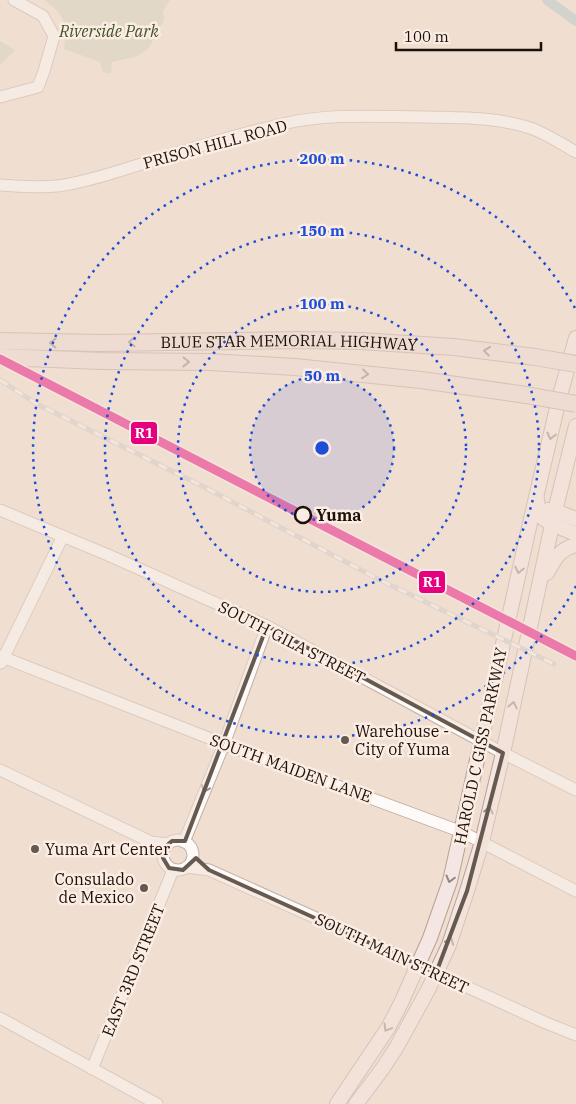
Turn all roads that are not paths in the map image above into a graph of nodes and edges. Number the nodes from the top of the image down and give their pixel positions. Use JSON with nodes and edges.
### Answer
{"nodes":[{"id":1,"x":14,"y":0,"type":"edge"},
{"id":2,"x":0,"y":97,"type":"edge"},
{"id":3,"x":576,"y":152,"type":"edge"},
{"id":4,"x":0,"y":185,"type":"edge"},
{"id":5,"x":576,"y":338,"type":"edge"},
{"id":6,"x":0,"y":341,"type":"edge"},
{"id":7,"x":0,"y":357,"type":"edge"},
{"id":8,"x":576,"y":364,"type":"edge"},
{"id":9,"x":576,"y":404,"type":"edge"},
{"id":10,"x":576,"y":426,"type":"edge"},
{"id":11,"x":563,"y":482,"type":"junction"},
{"id":12,"x":537,"y":493,"type":"junction"},
{"id":13,"x":0,"y":510,"type":"edge"},
{"id":14,"x":540,"y":513,"type":"junction"},
{"id":15,"x":554,"y":517,"type":"junction"},
{"id":16,"x":576,"y":518,"type":"edge"},
{"id":17,"x":530,"y":523,"type":"junction"},
{"id":18,"x":576,"y":534,"type":"edge"},
{"id":19,"x":63,"y":536,"type":"junction"},
{"id":20,"x":576,"y":545,"type":"edge"},
{"id":21,"x":537,"y":594,"type":"junction"},
{"id":22,"x":267,"y":626,"type":"junction"},
{"id":23,"x":1,"y":660,"type":"edge"},
{"id":24,"x":481,"y":742,"type":"junction"},
{"id":25,"x":224,"y":744,"type":"junction"},
{"id":26,"x":503,"y":753,"type":"junction"},
{"id":27,"x":0,"y":770,"type":"edge"},
{"id":28,"x":576,"y":790,"type":"edge"},
{"id":29,"x":462,"y":832,"type":"junction"},
{"id":30,"x":151,"y":842,"type":"junction"},
{"id":31,"x":184,"y":842,"type":"junction"},
{"id":32,"x":482,"y":842,"type":"junction"},
{"id":33,"x":168,"y":844,"type":"junction"},
{"id":34,"x":193,"y":855,"type":"junction"},
{"id":35,"x":163,"y":858,"type":"junction"},
{"id":36,"x":187,"y":868,"type":"junction"},
{"id":37,"x":173,"y":870,"type":"junction"},
{"id":38,"x":208,"y":870,"type":"junction"},
{"id":39,"x":576,"y":891,"type":"edge"},
{"id":40,"x":419,"y":966,"type":"junction"},
{"id":41,"x":436,"y":973,"type":"junction"},
{"id":42,"x":0,"y":1018,"type":"edge"},
{"id":43,"x":576,"y":1034,"type":"edge"},
{"id":44,"x":92,"y":1069,"type":"junction"},
{"id":45,"x":157,"y":1104,"type":"edge"},
{"id":46,"x":337,"y":1104,"type":"edge"},
{"id":47,"x":356,"y":1104,"type":"edge"}],
"edges":[{"from":1,"to":2,"type":"street"},
{"from":3,"to":4,"type":"street","name":"PRISON HILL ROAD"},
{"from":5,"to":12,"type":"main road","name":"HAROLD C GISS PARKWAY","one_way":true},
{"from":8,"to":6,"type":"highway","name":"BLUE STAR MEMORIAL HIGHWAY","one_way":true,"bridge":true},
{"from":7,"to":9,"type":"highway","name":"BLUE STAR MEMORIAL HIGHWAY","one_way":true,"bridge":true},
{"from":10,"to":11,"type":"main road","name":"HAROLD C GISS PARKWAY"},
{"from":11,"to":15,"type":"main road","name":"HAROLD C GISS PARKWAY"},
{"from":11,"to":16,"type":"main road"},
{"from":12,"to":14,"type":"main road"},
{"from":12,"to":17,"type":"main road","name":"HAROLD C GISS PARKWAY"},
{"from":13,"to":19,"type":"street","name":"SOUTH GILA STREET"},
{"from":14,"to":15,"type":"main road"},
{"from":14,"to":17,"type":"main road"},
{"from":15,"to":16,"type":"main road"},
{"from":15,"to":18,"type":"main road"},
{"from":15,"to":21,"type":"main road","name":"HAROLD C GISS PARKWAY"},
{"from":17,"to":24,"type":"main road","name":"HAROLD C GISS PARKWAY","one_way":true},
{"from":19,"to":22,"type":"street","name":"SOUTH GILA STREET"},
{"from":19,"to":23,"type":"street"},
{"from":20,"to":21,"type":"main road"},
{"from":26,"to":21,"type":"main road","name":"HAROLD C GISS PARKWAY","one_way":true},
{"from":22,"to":24,"type":"street","name":"SOUTH GILA STREET"},
{"from":22,"to":25,"type":"street"},
{"from":23,"to":25,"type":"street","name":"SOUTH MAIDEN LANE"},
{"from":24,"to":26,"type":"street","name":"SOUTH GILA STREET"},
{"from":24,"to":29,"type":"main road","name":"HAROLD C GISS PARKWAY"},
{"from":25,"to":29,"type":"street","name":"SOUTH MAIDEN LANE"},
{"from":25,"to":31,"type":"street","one_way":true},
{"from":26,"to":28,"type":"street","name":"SOUTH GILA STREET"},
{"from":32,"to":26,"type":"main road","name":"HAROLD C GISS PARKWAY","one_way":true},
{"from":27,"to":30,"type":"street"},
{"from":29,"to":32,"type":"street","name":"SOUTH MAIDEN LANE"},
{"from":29,"to":40,"type":"main road","name":"HAROLD C GISS PARKWAY","one_way":true},
{"from":30,"to":33,"type":"street"},
{"from":30,"to":35,"type":"street"},
{"from":31,"to":33,"type":"street"},
{"from":31,"to":34,"type":"street"},
{"from":32,"to":39,"type":"street","name":"SOUTH MAIDEN LANE"},
{"from":41,"to":32,"type":"main road","name":"HAROLD C GISS PARKWAY","one_way":true},
{"from":33,"to":35,"type":"street"},
{"from":34,"to":36,"type":"street"},
{"from":34,"to":38,"type":"street","name":"SOUTH MAIN STREET"},
{"from":35,"to":37,"type":"street"},
{"from":36,"to":37,"type":"street"},
{"from":36,"to":38,"type":"street","name":"SOUTH MAIN STREET"},
{"from":37,"to":44,"type":"street","name":"EAST 3RD STREET"},
{"from":38,"to":40,"type":"street","name":"SOUTH MAIN STREET"},
{"from":40,"to":41,"type":"street","name":"SOUTH MAIN STREET"},
{"from":40,"to":46,"type":"main road","name":"HAROLD C GISS PARKWAY","one_way":true},
{"from":41,"to":43,"type":"street","name":"SOUTH MAIN STREET"},
{"from":41,"to":47,"type":"main road","name":"HAROLD C GISS PARKWAY"},
{"from":42,"to":44,"type":"street"},
{"from":44,"to":45,"type":"street"}]}
